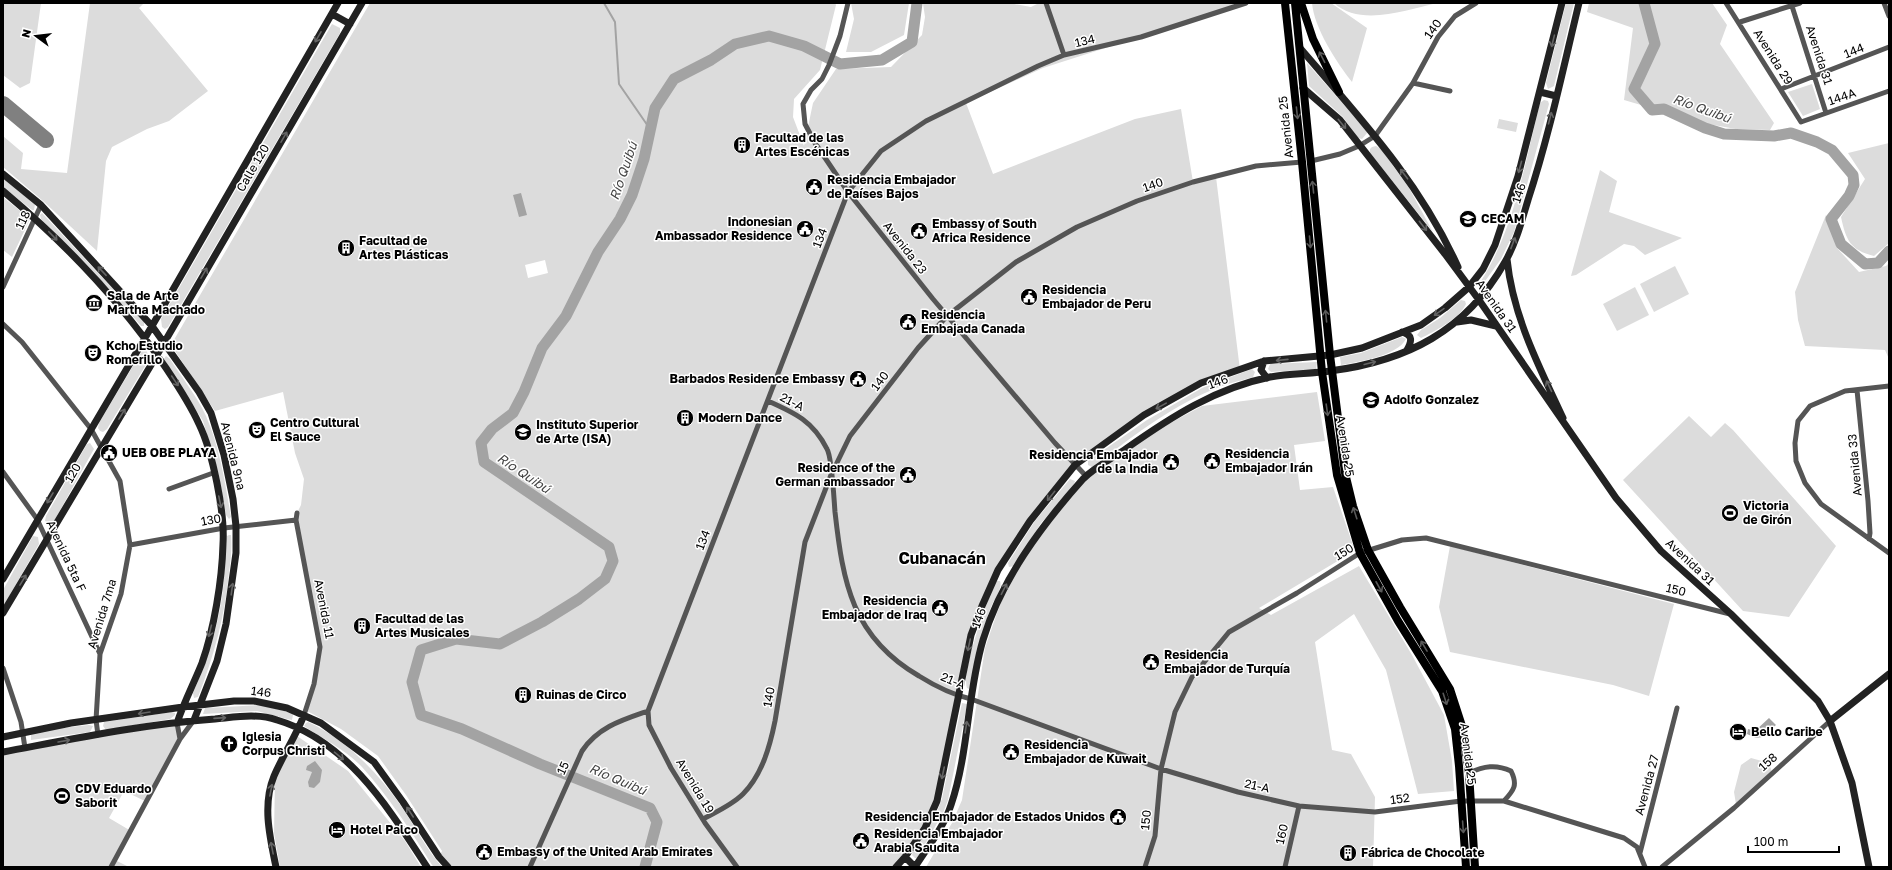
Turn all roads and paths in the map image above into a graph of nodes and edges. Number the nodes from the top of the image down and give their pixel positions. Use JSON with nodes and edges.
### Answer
{"nodes":[{"id":1,"x":338,"y":3,"type":"edge"},
{"id":2,"x":362,"y":3,"type":"edge"},
{"id":3,"x":848,"y":3,"type":"edge"},
{"id":4,"x":1046,"y":3,"type":"edge"},
{"id":5,"x":1246,"y":3,"type":"edge"},
{"id":6,"x":1284,"y":3,"type":"edge"},
{"id":7,"x":1295,"y":3,"type":"edge"},
{"id":8,"x":1301,"y":3,"type":"edge"},
{"id":9,"x":1476,"y":3,"type":"edge"},
{"id":10,"x":1562,"y":3,"type":"edge"},
{"id":11,"x":1579,"y":3,"type":"edge"},
{"id":12,"x":1726,"y":3,"type":"edge"},
{"id":13,"x":1800,"y":3,"type":"edge"},
{"id":14,"x":1884,"y":3,"type":"edge"},
{"id":15,"x":1792,"y":4,"type":"edge"},
{"id":16,"x":332,"y":14,"type":"junction"},
{"id":17,"x":1889,"y":16,"type":"edge"},
{"id":18,"x":1740,"y":22,"type":"junction"},
{"id":19,"x":350,"y":24,"type":"junction"},
{"id":20,"x":1889,"y":47,"type":"edge"},
{"id":21,"x":1300,"y":48,"type":"junction"},
{"id":22,"x":1064,"y":56,"type":"junction"},
{"id":23,"x":1292,"y":74,"type":"junction"},
{"id":24,"x":1815,"y":77,"type":"junction"},
{"id":25,"x":1413,"y":83,"type":"junction"},
{"id":26,"x":1303,"y":88,"type":"junction"},
{"id":27,"x":1781,"y":89,"type":"junction"},
{"id":28,"x":1450,"y":91,"type":"dead end"},
{"id":29,"x":1889,"y":91,"type":"edge"},
{"id":30,"x":1339,"y":92,"type":"junction"},
{"id":31,"x":1540,"y":92,"type":"junction"},
{"id":32,"x":1556,"y":96,"type":"junction"},
{"id":33,"x":1826,"y":113,"type":"junction"},
{"id":34,"x":1801,"y":122,"type":"joint"},
{"id":35,"x":1375,"y":136,"type":"junction"},
{"id":36,"x":1359,"y":146,"type":"junction"},
{"id":37,"x":1306,"y":162,"type":"junction"},
{"id":38,"x":3,"y":174,"type":"edge"},
{"id":39,"x":3,"y":191,"type":"edge"},
{"id":40,"x":848,"y":192,"type":"junction"},
{"id":41,"x":40,"y":205,"type":"junction"},
{"id":42,"x":35,"y":218,"type":"junction"},
{"id":43,"x":1507,"y":259,"type":"junction"},
{"id":44,"x":1464,"y":280,"type":"junction"},
{"id":45,"x":3,"y":287,"type":"edge"},
{"id":46,"x":1469,"y":287,"type":"junction"},
{"id":47,"x":1478,"y":300,"type":"junction"},
{"id":48,"x":947,"y":316,"type":"junction"},
{"id":49,"x":1457,"y":322,"type":"junction"},
{"id":50,"x":3,"y":324,"type":"edge"},
{"id":51,"x":152,"y":326,"type":"junction"},
{"id":52,"x":1496,"y":326,"type":"junction"},
{"id":53,"x":1402,"y":332,"type":"junction"},
{"id":54,"x":145,"y":337,"type":"junction"},
{"id":55,"x":164,"y":343,"type":"junction"},
{"id":56,"x":1407,"y":351,"type":"junction"},
{"id":57,"x":157,"y":355,"type":"junction"},
{"id":58,"x":1330,"y":355,"type":"junction"},
{"id":59,"x":1320,"y":356,"type":"junction"},
{"id":60,"x":1264,"y":361,"type":"junction"},
{"id":61,"x":1332,"y":371,"type":"junction"},
{"id":62,"x":1322,"y":372,"type":"junction"},
{"id":63,"x":1267,"y":378,"type":"junction"},
{"id":64,"x":1889,"y":386,"type":"edge"},
{"id":65,"x":1858,"y":390,"type":"junction"},
{"id":66,"x":768,"y":401,"type":"junction"},
{"id":67,"x":91,"y":429,"type":"junction"},
{"id":68,"x":1571,"y":434,"type":"junction"},
{"id":69,"x":101,"y":447,"type":"junction"},
{"id":70,"x":1075,"y":465,"type":"junction"},
{"id":71,"x":213,"y":473,"type":"junction"},
{"id":72,"x":4,"y":474,"type":"edge"},
{"id":73,"x":831,"y":475,"type":"junction"},
{"id":74,"x":1086,"y":476,"type":"junction"},
{"id":75,"x":168,"y":489,"type":"dead end"},
{"id":76,"x":297,"y":513,"type":"dead end"},
{"id":77,"x":37,"y":519,"type":"junction"},
{"id":78,"x":296,"y":520,"type":"junction"},
{"id":79,"x":236,"y":526,"type":"junction"},
{"id":80,"x":224,"y":528,"type":"junction"},
{"id":81,"x":1869,"y":539,"type":"junction"},
{"id":82,"x":47,"y":541,"type":"junction"},
{"id":83,"x":130,"y":545,"type":"junction"},
{"id":84,"x":1364,"y":552,"type":"junction"},
{"id":85,"x":1889,"y":553,"type":"edge"},
{"id":86,"x":998,"y":570,"type":"junction"},
{"id":87,"x":1010,"y":577,"type":"junction"},
{"id":88,"x":3,"y":579,"type":"edge"},
{"id":89,"x":3,"y":613,"type":"edge"},
{"id":90,"x":1731,"y":614,"type":"junction"},
{"id":91,"x":100,"y":654,"type":"junction"},
{"id":92,"x":3,"y":668,"type":"edge"},
{"id":93,"x":1889,"y":674,"type":"edge"},
{"id":94,"x":958,"y":696,"type":"junction"},
{"id":95,"x":971,"y":699,"type":"junction"},
{"id":96,"x":199,"y":705,"type":"junction"},
{"id":97,"x":183,"y":706,"type":"junction"},
{"id":98,"x":1677,"y":708,"type":"dead end"},
{"id":99,"x":648,"y":710,"type":"junction"},
{"id":100,"x":304,"y":715,"type":"junction"},
{"id":101,"x":96,"y":720,"type":"junction"},
{"id":102,"x":194,"y":720,"type":"junction"},
{"id":103,"x":1830,"y":721,"type":"junction"},
{"id":104,"x":177,"y":723,"type":"junction"},
{"id":105,"x":299,"y":729,"type":"junction"},
{"id":106,"x":22,"y":734,"type":"junction"},
{"id":107,"x":98,"y":735,"type":"junction"},
{"id":108,"x":3,"y":736,"type":"edge"},
{"id":109,"x":180,"y":739,"type":"junction"},
{"id":110,"x":25,"y":748,"type":"junction"},
{"id":111,"x":3,"y":752,"type":"edge"},
{"id":112,"x":1161,"y":769,"type":"junction"},
{"id":113,"x":1469,"y":773,"type":"junction"},
{"id":114,"x":1462,"y":801,"type":"junction"},
{"id":115,"x":1472,"y":801,"type":"junction"},
{"id":116,"x":1504,"y":801,"type":"junction"},
{"id":117,"x":1299,"y":806,"type":"junction"},
{"id":118,"x":703,"y":819,"type":"junction"},
{"id":119,"x":1640,"y":852,"type":"junction"},
{"id":120,"x":906,"y":857,"type":"junction"},
{"id":121,"x":111,"y":867,"type":"edge"},
{"id":122,"x":276,"y":867,"type":"edge"},
{"id":123,"x":427,"y":867,"type":"edge"},
{"id":124,"x":448,"y":867,"type":"edge"},
{"id":125,"x":530,"y":867,"type":"edge"},
{"id":126,"x":737,"y":867,"type":"edge"},
{"id":127,"x":896,"y":867,"type":"edge"},
{"id":128,"x":915,"y":867,"type":"edge"},
{"id":129,"x":1144,"y":867,"type":"edge"},
{"id":130,"x":1285,"y":867,"type":"edge"},
{"id":131,"x":1466,"y":867,"type":"edge"},
{"id":132,"x":1475,"y":867,"type":"edge"},
{"id":133,"x":1644,"y":867,"type":"edge"},
{"id":134,"x":1662,"y":867,"type":"edge"},
{"id":135,"x":1868,"y":867,"type":"edge"}],
"edges":[{"from":1,"to":16,"type":"main road","name":"Calle 120"},
{"from":2,"to":19,"type":"main road","name":"Calle 120"},
{"from":3,"to":40,"type":"street","name":"Avenida 23"},
{"from":4,"to":22,"type":"street"},
{"from":5,"to":22,"type":"street","name":"134"},
{"from":6,"to":23,"type":"main road","name":"Avenida 25"},
{"from":7,"to":21,"type":"main road","name":"Avenida 25"},
{"from":30,"to":8,"type":"main road","one_way":true},
{"from":9,"to":25,"type":"street","name":"140"},
{"from":10,"to":31,"type":"main road","name":"146","one_way":true},
{"from":11,"to":32,"type":"main road","name":"146"},
{"from":12,"to":18,"type":"street","name":"Avenida 29"},
{"from":13,"to":15,"type":"street"},
{"from":14,"to":17,"type":"street"},
{"from":15,"to":18,"type":"street"},
{"from":15,"to":24,"type":"street","name":"Avenida 31"},
{"from":16,"to":19,"type":"main road"},
{"from":16,"to":51,"type":"main road","name":"Calle 120","one_way":true},
{"from":18,"to":27,"type":"street","name":"Avenida 29"},
{"from":55,"to":19,"type":"main road","name":"Calle 120","one_way":true},
{"from":20,"to":24,"type":"street","name":"144"},
{"from":21,"to":26,"type":"main road","name":"Avenida 25"},
{"from":21,"to":30,"type":"main road","name":"Avenida 31"},
{"from":22,"to":40,"type":"street","name":"134"},
{"from":23,"to":26,"type":"main road"},
{"from":23,"to":37,"type":"main road","name":"Avenida 25","one_way":true},
{"from":24,"to":27,"type":"street","name":"144"},
{"from":24,"to":33,"type":"street","name":"Avenida 31"},
{"from":25,"to":28,"type":"street"},
{"from":25,"to":35,"type":"street","name":"140"},
{"from":26,"to":36,"type":"main road","name":"Avenida 31","one_way":true},
{"from":26,"to":37,"type":"main road","name":"Avenida 25"},
{"from":27,"to":34,"type":"street","name":"Avenida 29"},
{"from":29,"to":33,"type":"street","name":"144A"},
{"from":30,"to":35,"type":"main road","name":"Avenida 31"},
{"from":31,"to":32,"type":"main road"},
{"from":31,"to":46,"type":"main road","name":"146","one_way":true},
{"from":43,"to":32,"type":"main road","name":"146","one_way":true},
{"from":33,"to":34,"type":"street","name":"144A"},
{"from":35,"to":36,"type":"street","name":"140"},
{"from":44,"to":35,"type":"main road","name":"Avenida 31","one_way":true},
{"from":36,"to":37,"type":"street","name":"140"},
{"from":36,"to":44,"type":"main road","name":"Avenida 31","one_way":true},
{"from":37,"to":48,"type":"street","name":"140"},
{"from":58,"to":37,"type":"main road","name":"Avenida 25","one_way":true},
{"from":37,"to":59,"type":"main road","name":"Avenida 25","one_way":true},
{"from":38,"to":41,"type":"main road","name":"Avenida 9na"},
{"from":39,"to":42,"type":"main road","name":"Avenida 9na"},
{"from":40,"to":48,"type":"street","name":"Avenida 23"},
{"from":40,"to":66,"type":"street","name":"134"},
{"from":41,"to":42,"type":"street","name":"118"},
{"from":51,"to":41,"type":"main road","name":"Avenida 9na","one_way":true},
{"from":42,"to":45,"type":"street","name":"118"},
{"from":42,"to":54,"type":"main road","name":"Avenida 9na","one_way":true},
{"from":43,"to":47,"type":"main road","name":"146"},
{"from":68,"to":43,"type":"main road","one_way":true},
{"from":44,"to":46,"type":"main road","name":"Avenida 31"},
{"from":46,"to":47,"type":"main road","name":"Avenida 31"},
{"from":46,"to":53,"type":"main road","name":"146","one_way":true},
{"from":47,"to":49,"type":"main road","name":"146"},
{"from":47,"to":52,"type":"main road","name":"Avenida 31"},
{"from":48,"to":70,"type":"street","name":"Avenida 23"},
{"from":48,"to":73,"type":"street","name":"140"},
{"from":49,"to":52,"type":"main road"},
{"from":49,"to":56,"type":"main road","name":"146"},
{"from":50,"to":67,"type":"street","name":"Avenida 7ma"},
{"from":51,"to":54,"type":"main road","name":"Calle 120"},
{"from":51,"to":55,"type":"main road","name":"Avenida 9na"},
{"from":52,"to":68,"type":"main road","name":"Avenida 31"},
{"from":53,"to":56,"type":"main road"},
{"from":53,"to":58,"type":"main road","name":"146"},
{"from":54,"to":57,"type":"main road","name":"Avenida 9na"},
{"from":54,"to":67,"type":"main road","name":"120"},
{"from":55,"to":57,"type":"main road","name":"120"},
{"from":55,"to":79,"type":"main road","name":"Avenida 9na"},
{"from":61,"to":56,"type":"main road","name":"146","one_way":true},
{"from":69,"to":57,"type":"main road","name":"120","one_way":true},
{"from":57,"to":71,"type":"main road","name":"Avenida 9na","one_way":true},
{"from":58,"to":59,"type":"main road","name":"146"},
{"from":58,"to":61,"type":"main road","name":"Avenida 25"},
{"from":59,"to":60,"type":"main road","name":"146","one_way":true},
{"from":59,"to":62,"type":"main road","name":"Avenida 25"},
{"from":60,"to":63,"type":"main road"},
{"from":60,"to":70,"type":"main road","name":"146","one_way":true},
{"from":61,"to":62,"type":"main road","name":"146"},
{"from":84,"to":61,"type":"main road","name":"Avenida 25","one_way":true},
{"from":62,"to":63,"type":"main road","name":"146"},
{"from":62,"to":84,"type":"main road","name":"Avenida 25","one_way":true},
{"from":63,"to":74,"type":"main road","name":"146"},
{"from":64,"to":65,"type":"street"},
{"from":65,"to":81,"type":"street","name":"Avenida 33"},
{"from":65,"to":81,"type":"street"},
{"from":66,"to":73,"type":"street","name":"21-A"},
{"from":66,"to":99,"type":"street","name":"134"},
{"from":67,"to":69,"type":"street","name":"Avenida 7ma"},
{"from":67,"to":77,"type":"main road","name":"120","one_way":true},
{"from":68,"to":90,"type":"main road","name":"Avenida 31"},
{"from":69,"to":82,"type":"main road","name":"120"},
{"from":69,"to":83,"type":"street","name":"Avenida 7ma"},
{"from":70,"to":74,"type":"street","name":"Avenida 23"},
{"from":70,"to":86,"type":"main road","name":"146","one_way":true},
{"from":71,"to":75,"type":"street"},
{"from":71,"to":80,"type":"main road","name":"Avenida 9na","one_way":true},
{"from":72,"to":77,"type":"street","name":"Avenida 5ta F"},
{"from":73,"to":94,"type":"street","name":"21-A"},
{"from":73,"to":118,"type":"street","name":"140"},
{"from":74,"to":87,"type":"main road","name":"146"},
{"from":76,"to":78,"type":"street","name":"Avenida 11"},
{"from":77,"to":82,"type":"street","name":"Avenida 5ta F"},
{"from":77,"to":88,"type":"main road","name":"120"},
{"from":78,"to":79,"type":"street","name":"130"},
{"from":78,"to":100,"type":"street","name":"Avenida 11"},
{"from":79,"to":80,"type":"street","name":"130"},
{"from":96,"to":79,"type":"main road","name":"Avenida 9na","one_way":true},
{"from":80,"to":83,"type":"street","name":"130"},
{"from":80,"to":97,"type":"main road","name":"Avenida 9na","one_way":true},
{"from":81,"to":85,"type":"street"},
{"from":89,"to":82,"type":"main road","name":"120","one_way":true},
{"from":82,"to":91,"type":"street","name":"Avenida 5ta F"},
{"from":83,"to":91,"type":"street","name":"Avenida 7ma"},
{"from":84,"to":90,"type":"street","name":"150"},
{"from":84,"to":112,"type":"street","name":"150"},
{"from":113,"to":84,"type":"main road","name":"Avenida 25","one_way":true},
{"from":84,"to":114,"type":"main road","name":"Avenida 25","one_way":true},
{"from":86,"to":87,"type":"main road"},
{"from":86,"to":94,"type":"main road","name":"146","one_way":true},
{"from":95,"to":87,"type":"main road","name":"146","one_way":true},
{"from":90,"to":103,"type":"main road","name":"Avenida 31"},
{"from":91,"to":101,"type":"street","name":"Avenida 7ma"},
{"from":92,"to":106,"type":"street"},
{"from":93,"to":103,"type":"main road","name":"158"},
{"from":94,"to":95,"type":"street","name":"21-A"},
{"from":94,"to":120,"type":"main road","name":"146","one_way":true},
{"from":95,"to":112,"type":"street","name":"21-A"},
{"from":128,"to":95,"type":"main road","name":"146","one_way":true},
{"from":96,"to":97,"type":"main road","name":"146"},
{"from":96,"to":100,"type":"main road","name":"146"},
{"from":96,"to":102,"type":"main road","name":"Avenida 9na"},
{"from":97,"to":101,"type":"main road","name":"146","one_way":true},
{"from":97,"to":104,"type":"main road","name":"Avenida 9na"},
{"from":98,"to":119,"type":"street","name":"Avenida 27"},
{"from":99,"to":118,"type":"street","name":"Avenida 19"},
{"from":99,"to":125,"type":"street","name":"15"},
{"from":100,"to":105,"type":"main road","name":"Avenida 11"},
{"from":124,"to":100,"type":"main road","name":"146","one_way":true},
{"from":101,"to":106,"type":"main road","name":"146"},
{"from":101,"to":107,"type":"street","name":"Avenida 7ma"},
{"from":102,"to":104,"type":"main road","name":"146"},
{"from":102,"to":105,"type":"main road","name":"146","one_way":true},
{"from":102,"to":109,"type":"street","name":"Avenida 9na"},
{"from":103,"to":134,"type":"street","name":"158"},
{"from":103,"to":135,"type":"main road","name":"Avenida 31"},
{"from":104,"to":107,"type":"main road","name":"146"},
{"from":104,"to":109,"type":"street"},
{"from":122,"to":105,"type":"main road","name":"Avenida 11","one_way":true},
{"from":105,"to":123,"type":"main road","name":"146","one_way":true},
{"from":106,"to":108,"type":"main road","name":"146"},
{"from":106,"to":110,"type":"street"},
{"from":110,"to":107,"type":"main road","name":"146","one_way":true},
{"from":109,"to":121,"type":"street","name":"Avenida 9na"},
{"from":110,"to":111,"type":"main road","name":"146"},
{"from":112,"to":117,"type":"street","name":"21-A"},
{"from":112,"to":129,"type":"street","name":"150"},
{"from":113,"to":115,"type":"main road","name":"Avenida 25"},
{"from":113,"to":116,"type":"street"},
{"from":114,"to":115,"type":"street","name":"152"},
{"from":114,"to":117,"type":"street","name":"152"},
{"from":114,"to":131,"type":"main road","name":"Avenida 25","one_way":true},
{"from":115,"to":116,"type":"street","name":"152"},
{"from":115,"to":132,"type":"main road","name":"Avenida 25"},
{"from":116,"to":119,"type":"street","name":"152"},
{"from":117,"to":130,"type":"street","name":"160"},
{"from":118,"to":126,"type":"street","name":"Avenida 19"},
{"from":119,"to":133,"type":"street","name":"Avenida 27"},
{"from":120,"to":127,"type":"main road","name":"146"},
{"from":120,"to":128,"type":"main road"}]}
